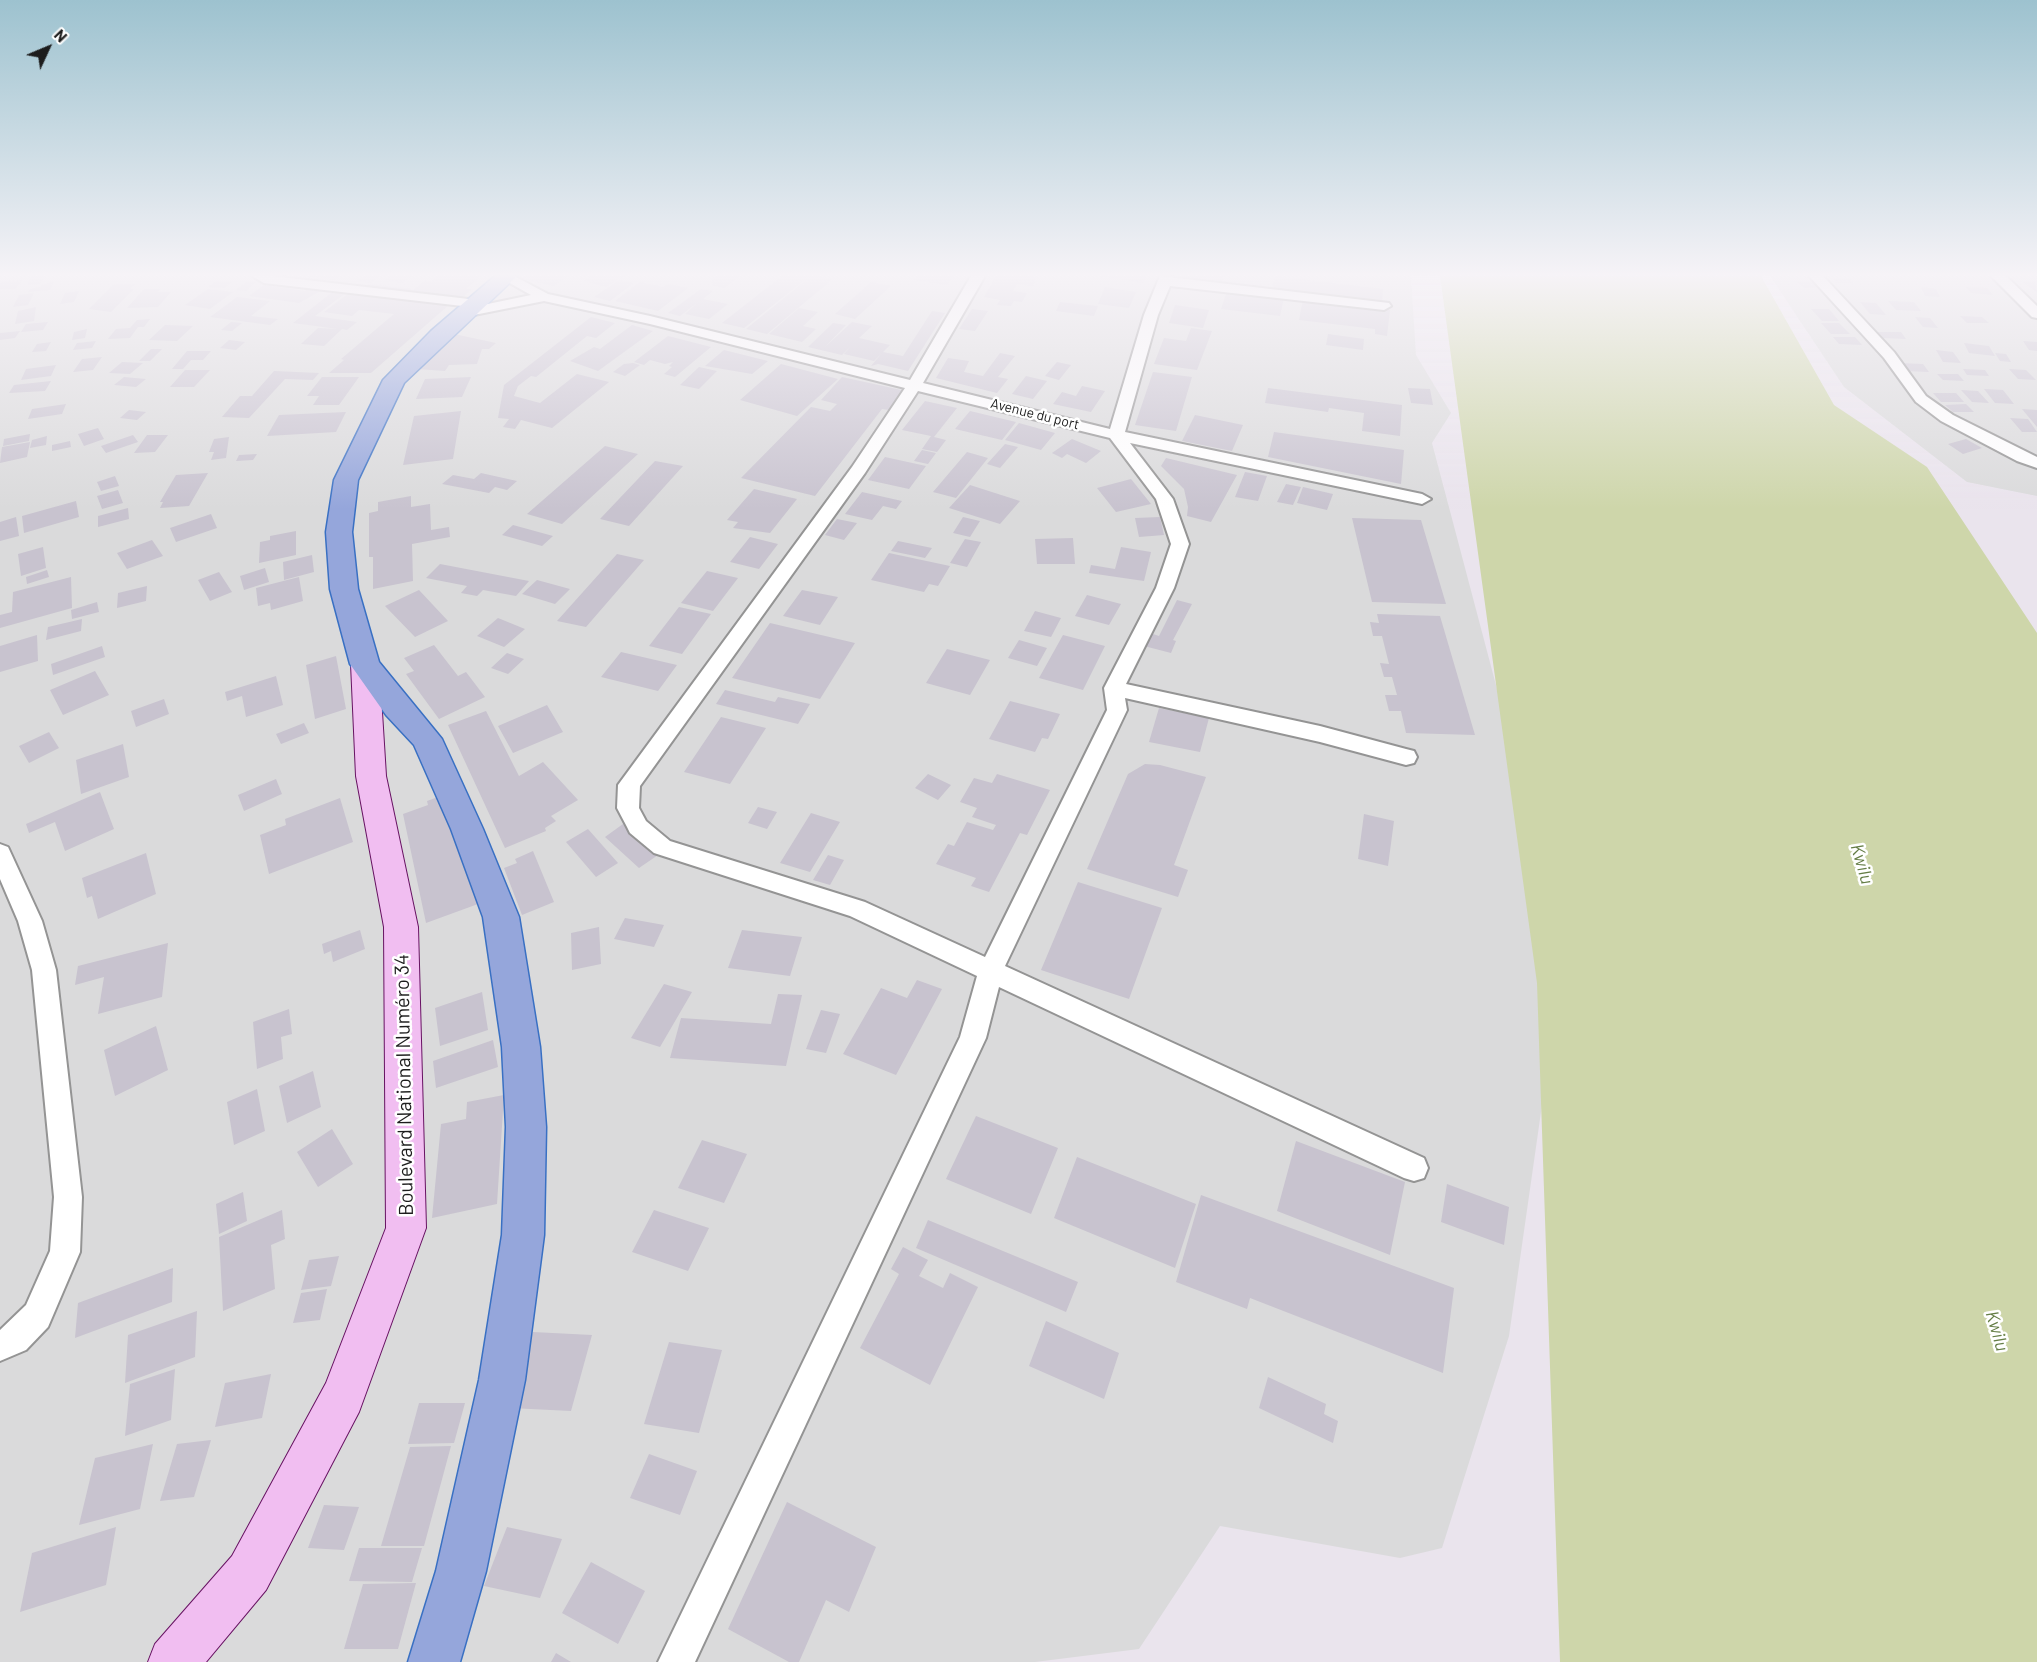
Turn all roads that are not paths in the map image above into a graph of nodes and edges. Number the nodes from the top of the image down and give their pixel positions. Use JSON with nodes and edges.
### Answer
{"nodes":[{"id":1,"x":421,"y":354,"type":"edge"},
{"id":2,"x":785,"y":354,"type":"edge"},
{"id":3,"x":933,"y":354,"type":"edge"},
{"id":4,"x":1140,"y":354,"type":"edge"},
{"id":5,"x":1887,"y":354,"type":"edge"},
{"id":6,"x":915,"y":384,"type":"junction"},
{"id":7,"x":1116,"y":435,"type":"junction"},
{"id":8,"x":2037,"y":463,"type":"edge"},
{"id":9,"x":1422,"y":499,"type":"dead end"},
{"id":10,"x":364,"y":664,"type":"junction"},
{"id":11,"x":1114,"y":688,"type":"junction"},
{"id":12,"x":1406,"y":757,"type":"dead end"},
{"id":13,"x":0,"y":853,"type":"edge"},
{"id":14,"x":991,"y":970,"type":"junction"},
{"id":15,"x":1414,"y":1168,"type":"dead end"},
{"id":16,"x":0,"y":1346,"type":"edge"},
{"id":17,"x":173,"y":1662,"type":"edge"},
{"id":18,"x":434,"y":1662,"type":"edge"},
{"id":19,"x":676,"y":1662,"type":"edge"}],
"edges":[{"from":1,"to":10,"type":"highway"},
{"from":2,"to":6,"type":"street","name":"Avenue du port"},
{"from":3,"to":6,"type":"street"},
{"from":4,"to":7,"type":"street"},
{"from":5,"to":8,"type":"street"},
{"from":6,"to":7,"type":"street","name":"Avenue du port"},
{"from":6,"to":14,"type":"street"},
{"from":7,"to":9,"type":"street","name":"Avenue du port"},
{"from":7,"to":11,"type":"street"},
{"from":10,"to":17,"type":"main road","name":"Boulevard National Numéro 34"},
{"from":10,"to":18,"type":"highway"},
{"from":11,"to":12,"type":"street"},
{"from":11,"to":14,"type":"street"},
{"from":13,"to":16,"type":"street"},
{"from":14,"to":15,"type":"street"},
{"from":14,"to":19,"type":"street"}]}
